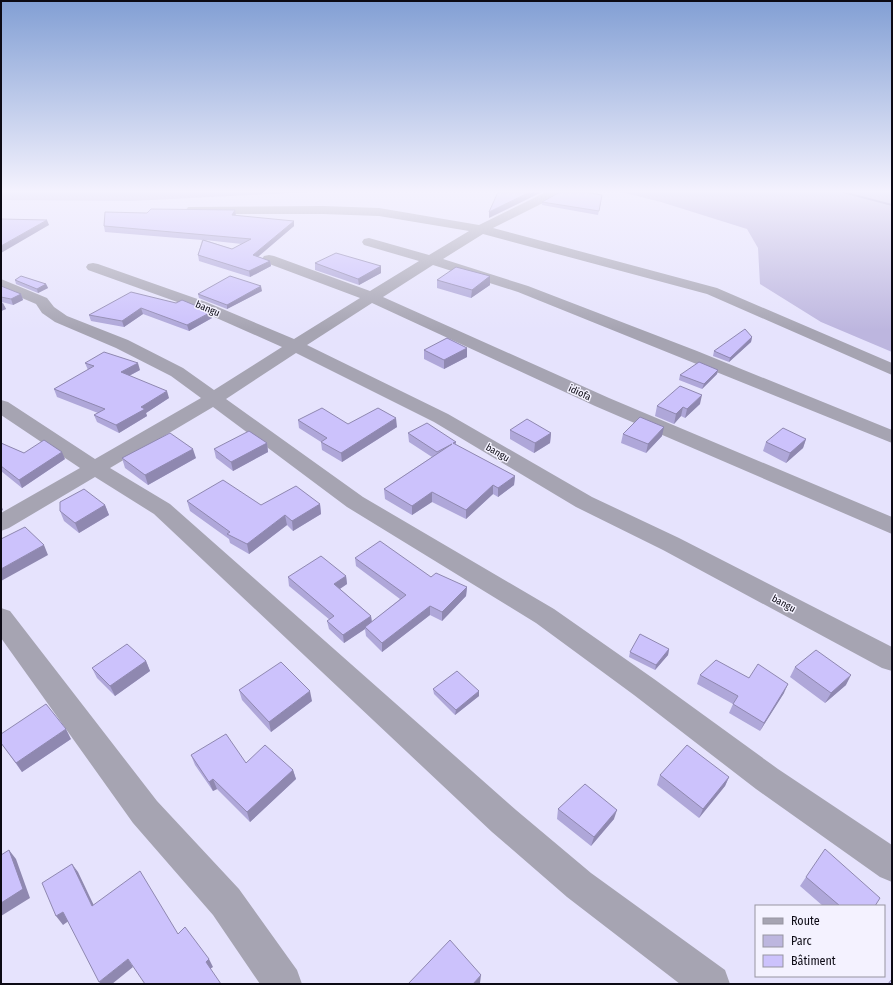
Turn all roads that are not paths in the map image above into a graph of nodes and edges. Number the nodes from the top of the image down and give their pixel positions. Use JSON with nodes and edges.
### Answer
{"nodes":[{"id":1,"x":467,"y":238,"type":"edge"},
{"id":2,"x":514,"y":238,"type":"edge"},
{"id":3,"x":369,"y":242,"type":"dead end"},
{"id":4,"x":268,"y":259,"type":"edge"},
{"id":5,"x":432,"y":260,"type":"junction"},
{"id":6,"x":93,"y":268,"type":"dead end"},
{"id":7,"x":1,"y":283,"type":"edge"},
{"id":8,"x":370,"y":298,"type":"junction"},
{"id":9,"x":295,"y":346,"type":"junction"},
{"id":10,"x":892,"y":370,"type":"edge"},
{"id":11,"x":215,"y":398,"type":"junction"},
{"id":12,"x":1,"y":406,"type":"edge"},
{"id":13,"x":892,"y":437,"type":"edge"},
{"id":14,"x":95,"y":468,"type":"junction"},
{"id":15,"x":1,"y":523,"type":"edge"},
{"id":16,"x":892,"y":526,"type":"edge"},
{"id":17,"x":1,"y":618,"type":"edge"},
{"id":18,"x":892,"y":660,"type":"edge"},
{"id":19,"x":892,"y":865,"type":"edge"},
{"id":20,"x":283,"y":984,"type":"edge"},
{"id":21,"x":711,"y":984,"type":"edge"}],
"edges":[{"from":1,"to":5,"type":"street"},
{"from":2,"to":10,"type":"street"},
{"from":3,"to":5,"type":"street"},
{"from":4,"to":8,"type":"street","name":"idiofa"},
{"from":5,"to":8,"type":"street"},
{"from":5,"to":13,"type":"street"},
{"from":6,"to":9,"type":"street","name":"bangu"},
{"from":7,"to":11,"type":"street"},
{"from":8,"to":9,"type":"street"},
{"from":8,"to":16,"type":"street","name":"idiofa"},
{"from":9,"to":11,"type":"street"},
{"from":9,"to":18,"type":"street","name":"bangu"},
{"from":11,"to":14,"type":"street"},
{"from":11,"to":19,"type":"street"},
{"from":12,"to":14,"type":"street"},
{"from":14,"to":15,"type":"street"},
{"from":14,"to":21,"type":"street"},
{"from":17,"to":20,"type":"street"}]}
